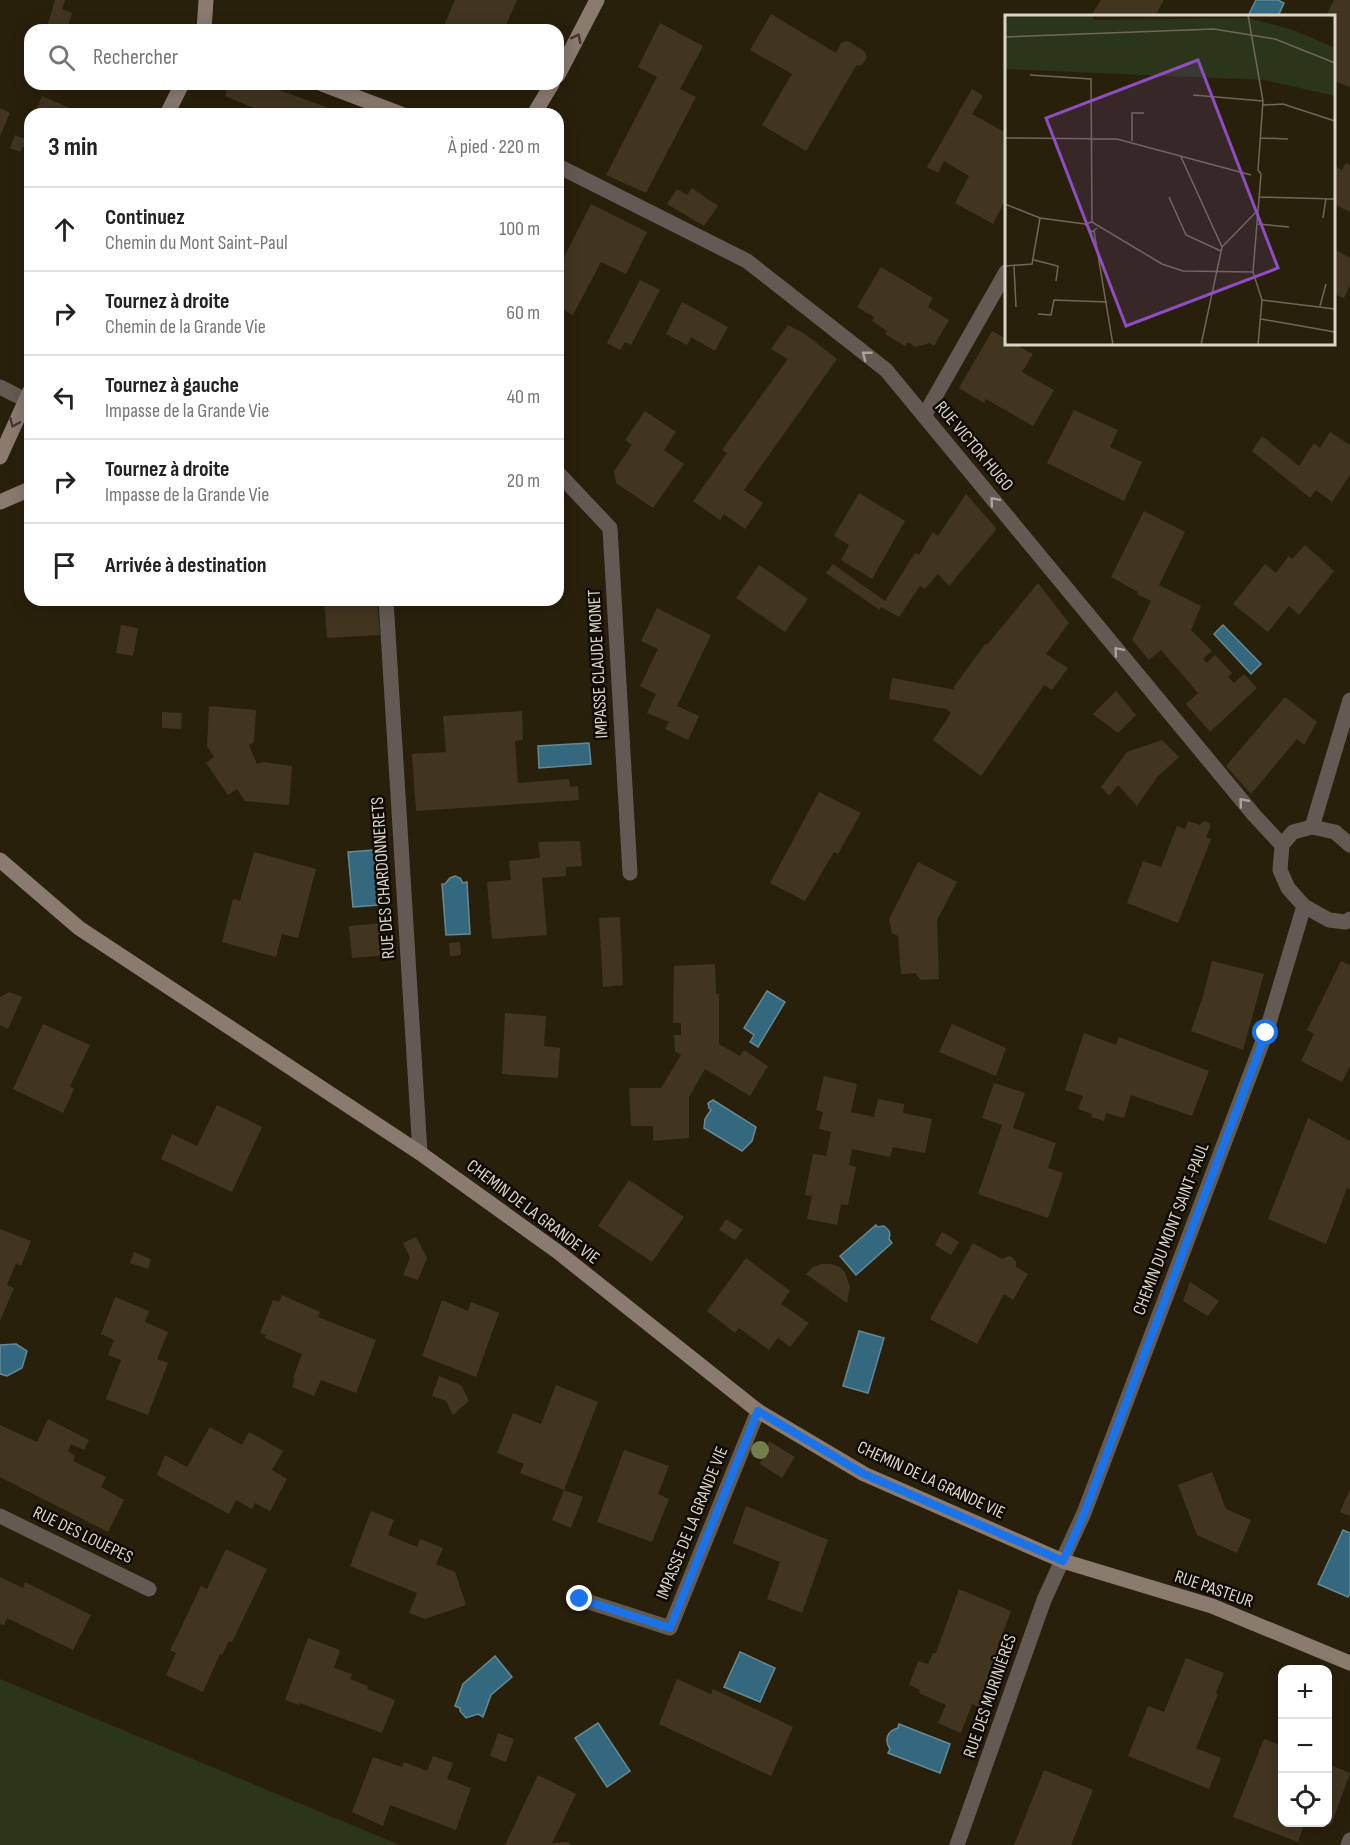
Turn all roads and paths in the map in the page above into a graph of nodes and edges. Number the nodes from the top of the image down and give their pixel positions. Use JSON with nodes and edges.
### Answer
{"nodes":[{"id":1,"x":206,"y":0,"type":"edge"},
{"id":2,"x":597,"y":0,"type":"edge"},
{"id":3,"x":204,"y":24,"type":"edge"},
{"id":4,"x":564,"y":63,"type":"edge"},
{"id":5,"x":179,"y":90,"type":"edge"},
{"id":6,"x":338,"y":90,"type":"edge"},
{"id":7,"x":548,"y":90,"type":"edge"},
{"id":8,"x":170,"y":108,"type":"edge"},
{"id":9,"x":385,"y":108,"type":"edge"},
{"id":10,"x":538,"y":108,"type":"edge"},
{"id":11,"x":564,"y":169,"type":"edge"},
{"id":12,"x":1005,"y":274,"type":"edge"},
{"id":13,"x":0,"y":387,"type":"edge"},
{"id":14,"x":24,"y":394,"type":"edge"},
{"id":15,"x":24,"y":402,"type":"edge"},
{"id":16,"x":924,"y":416,"type":"junction"},
{"id":17,"x":0,"y":457,"type":"edge"},
{"id":18,"x":564,"y":479,"type":"edge"},
{"id":19,"x":24,"y":492,"type":"edge"},
{"id":20,"x":0,"y":502,"type":"edge"},
{"id":21,"x":386,"y":606,"type":"edge"},
{"id":22,"x":1350,"y":700,"type":"edge"},
{"id":23,"x":1312,"y":827,"type":"junction"},
{"id":24,"x":1350,"y":844,"type":"edge"},
{"id":25,"x":1282,"y":845,"type":"junction"},
{"id":26,"x":0,"y":860,"type":"edge"},
{"id":27,"x":630,"y":873,"type":"dead end"},
{"id":28,"x":1304,"y":906,"type":"junction"},
{"id":29,"x":1350,"y":919,"type":"edge"},
{"id":30,"x":420,"y":1153,"type":"junction"},
{"id":31,"x":758,"y":1411,"type":"junction"},
{"id":32,"x":0,"y":1516,"type":"edge"},
{"id":33,"x":1063,"y":1561,"type":"junction"},
{"id":34,"x":149,"y":1589,"type":"dead end"},
{"id":35,"x":580,"y":1599,"type":"dead end"},
{"id":36,"x":1350,"y":1663,"type":"edge"},
{"id":37,"x":1350,"y":1840,"type":"edge"},
{"id":38,"x":957,"y":1845,"type":"edge"},
{"id":39,"x":1348,"y":1845,"type":"edge"}],
"edges":[{"from":1,"to":3,"type":"street"},
{"from":4,"to":2,"type":"street","one_way":true},
{"from":5,"to":8,"type":"street"},
{"from":6,"to":9,"type":"street"},
{"from":7,"to":10,"type":"street"},
{"from":16,"to":11,"type":"street","name":"RUE VICTOR HUGO","one_way":true},
{"from":12,"to":16,"type":"street"},
{"from":13,"to":14,"type":"street"},
{"from":15,"to":17,"type":"street","one_way":true},
{"from":25,"to":16,"type":"street","name":"RUE VICTOR HUGO","one_way":true},
{"from":18,"to":27,"type":"street","name":"IMPASSE CLAUDE MONET"},
{"from":19,"to":20,"type":"street"},
{"from":21,"to":30,"type":"street","name":"RUE DES CHARDONNERETS"},
{"from":22,"to":23,"type":"street"},
{"from":23,"to":24,"type":"street"},
{"from":23,"to":25,"type":"street"},
{"from":25,"to":28,"type":"street"},
{"from":26,"to":30,"type":"street","name":"CHEMIN DE LA GRANDE VIE"},
{"from":28,"to":29,"type":"street"},
{"from":28,"to":33,"type":"street","name":"CHEMIN DU MONT SAINT-PAUL"},
{"from":30,"to":31,"type":"street","name":"CHEMIN DE LA GRANDE VIE"},
{"from":31,"to":33,"type":"street","name":"CHEMIN DE LA GRANDE VIE"},
{"from":31,"to":35,"type":"street","name":"IMPASSE DE LA GRANDE VIE"},
{"from":32,"to":34,"type":"street","name":"RUE DES LOUEPES"},
{"from":33,"to":36,"type":"street","name":"RUE PASTEUR"},
{"from":33,"to":38,"type":"street","name":"RUE DES MURINIÈRES"},
{"from":37,"to":39,"type":"street"}]}
